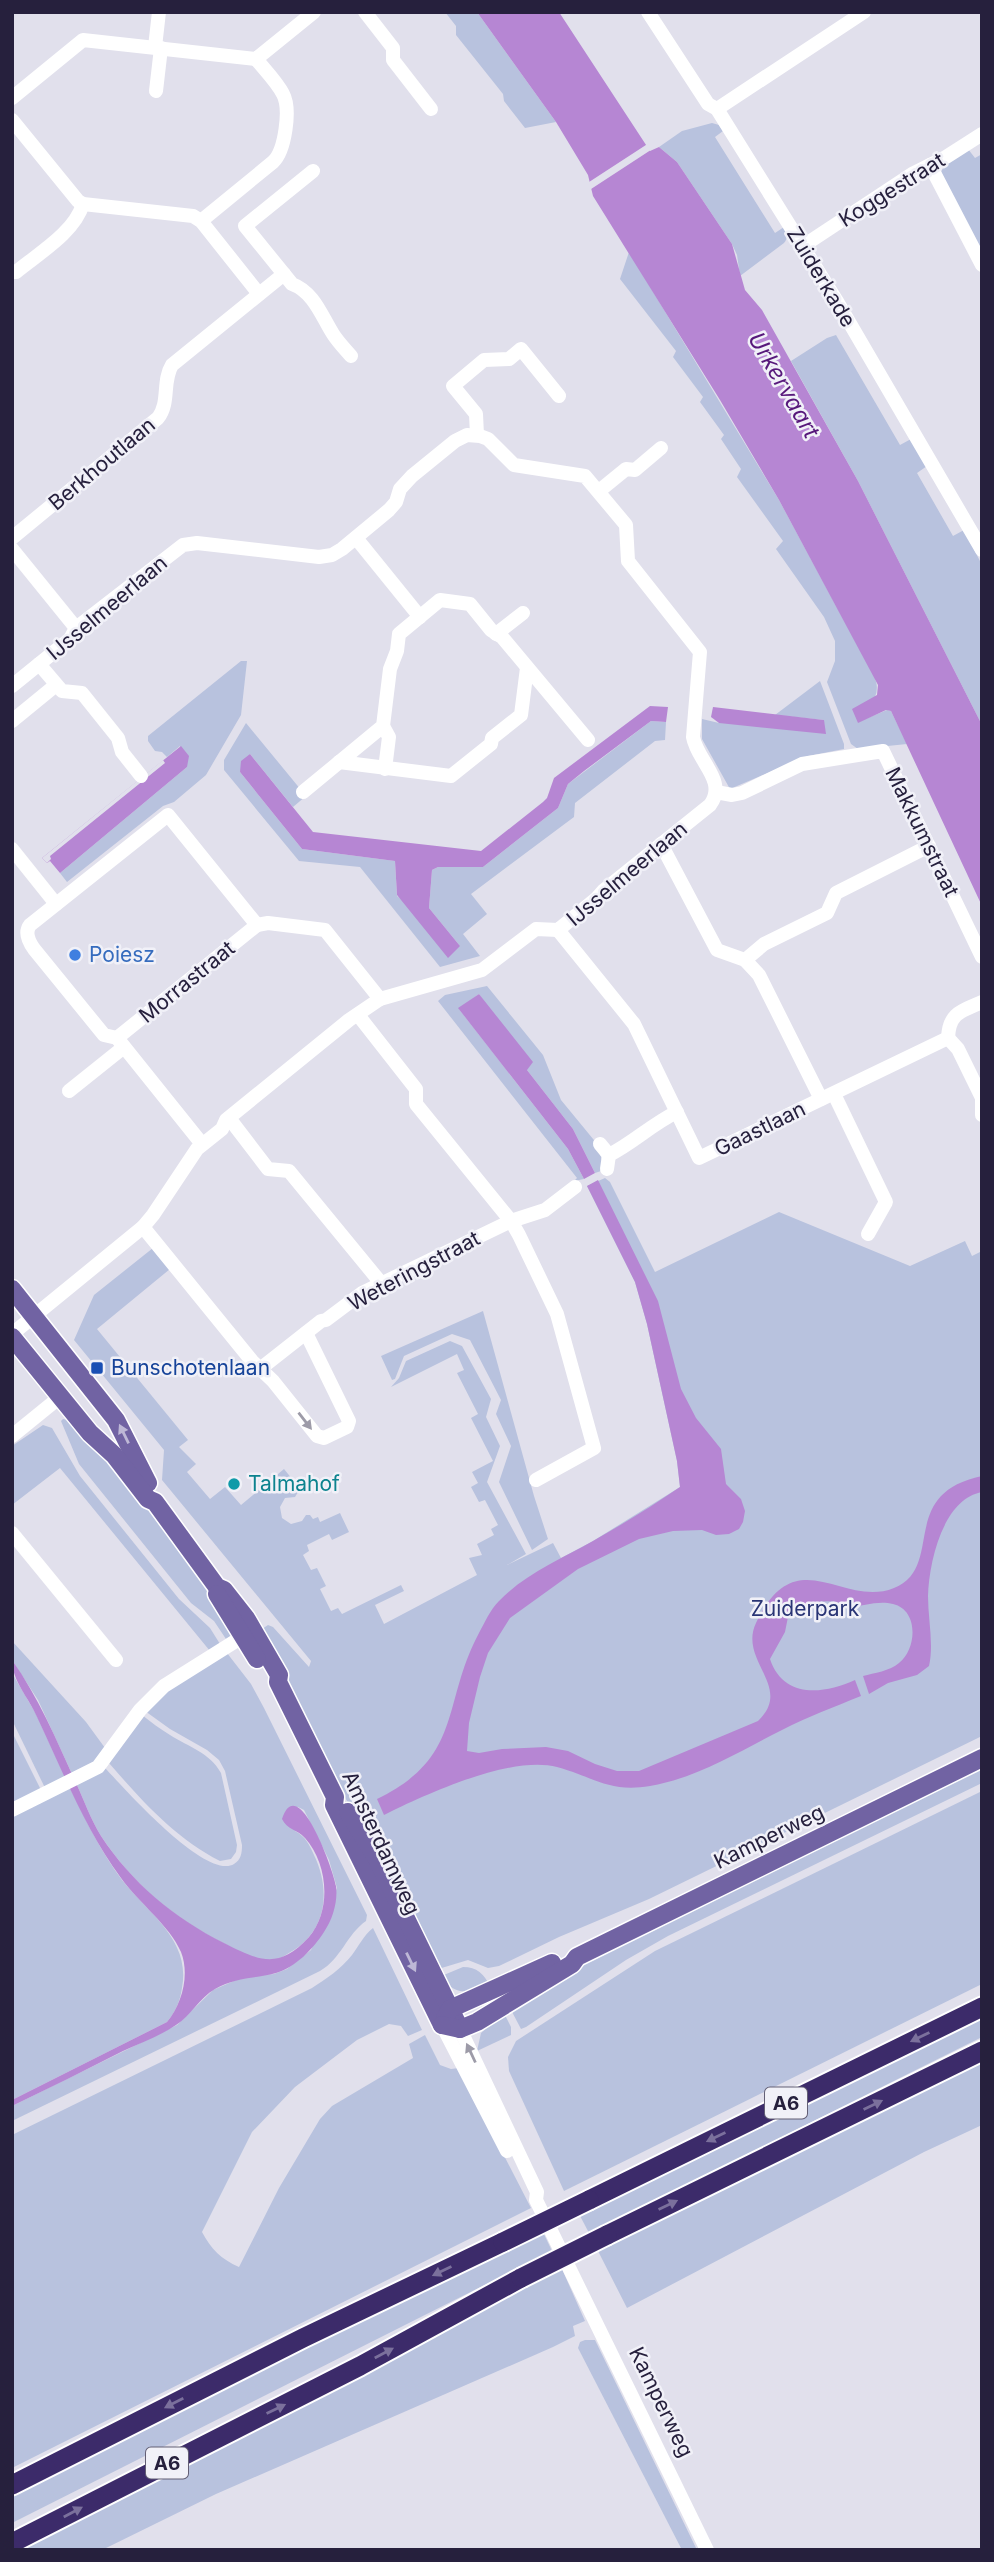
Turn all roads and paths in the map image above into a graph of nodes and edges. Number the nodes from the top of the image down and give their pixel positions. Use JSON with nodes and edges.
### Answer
{"nodes":[{"id":1,"x":159,"y":12,"type":"edge"},
{"id":2,"x":314,"y":12,"type":"edge"},
{"id":3,"x":365,"y":12,"type":"edge"},
{"id":4,"x":648,"y":12,"type":"edge"},
{"id":5,"x":864,"y":12,"type":"edge"},
{"id":6,"x":158,"y":48,"type":"junction"},
{"id":7,"x":256,"y":60,"type":"junction"},
{"id":8,"x":156,"y":91,"type":"dead end"},
{"id":9,"x":12,"y":98,"type":"edge"},
{"id":10,"x":431,"y":109,"type":"dead end"},
{"id":11,"x":718,"y":109,"type":"junction"},
{"id":12,"x":12,"y":120,"type":"edge"},
{"id":13,"x":982,"y":134,"type":"edge"},
{"id":14,"x":930,"y":165,"type":"junction"},
{"id":15,"x":313,"y":171,"type":"dead end"},
{"id":16,"x":83,"y":204,"type":"junction"},
{"id":17,"x":201,"y":221,"type":"junction"},
{"id":18,"x":803,"y":246,"type":"junction"},
{"id":19,"x":982,"y":265,"type":"edge"},
{"id":20,"x":12,"y":272,"type":"edge"},
{"id":21,"x":284,"y":274,"type":"junction"},
{"id":22,"x":259,"y":294,"type":"junction"},
{"id":23,"x":351,"y":356,"type":"dead end"},
{"id":24,"x":558,"y":396,"type":"dead end"},
{"id":25,"x":477,"y":435,"type":"junction"},
{"id":26,"x":662,"y":449,"type":"dead end"},
{"id":27,"x":599,"y":491,"type":"junction"},
{"id":28,"x":12,"y":538,"type":"edge"},
{"id":29,"x":356,"y":538,"type":"junction"},
{"id":30,"x":12,"y":549,"type":"edge"},
{"id":31,"x":982,"y":550,"type":"edge"},
{"id":32,"x":523,"y":613,"type":"dead end"},
{"id":33,"x":420,"y":617,"type":"junction"},
{"id":34,"x":76,"y":628,"type":"junction"},
{"id":35,"x":496,"y":634,"type":"junction"},
{"id":36,"x":39,"y":664,"type":"junction"},
{"id":37,"x":527,"y":668,"type":"junction"},
{"id":38,"x":56,"y":685,"type":"junction"},
{"id":39,"x":12,"y":686,"type":"edge"},
{"id":40,"x":12,"y":721,"type":"edge"},
{"id":41,"x":383,"y":726,"type":"junction"},
{"id":42,"x":588,"y":740,"type":"dead end"},
{"id":43,"x":339,"y":762,"type":"junction"},
{"id":44,"x":385,"y":769,"type":"junction"},
{"id":45,"x":141,"y":776,"type":"dead end"},
{"id":46,"x":303,"y":792,"type":"dead end"},
{"id":47,"x":716,"y":792,"type":"junction"},
{"id":48,"x":661,"y":844,"type":"junction"},
{"id":49,"x":929,"y":846,"type":"junction"},
{"id":50,"x":12,"y":849,"type":"edge"},
{"id":51,"x":56,"y":904,"type":"junction"},
{"id":52,"x":257,"y":925,"type":"junction"},
{"id":53,"x":558,"y":930,"type":"junction"},
{"id":54,"x":982,"y":957,"type":"edge"},
{"id":55,"x":745,"y":960,"type":"junction"},
{"id":56,"x":380,"y":999,"type":"junction"},
{"id":57,"x":982,"y":1002,"type":"edge"},
{"id":58,"x":358,"y":1015,"type":"junction"},
{"id":59,"x":948,"y":1038,"type":"junction"},
{"id":60,"x":120,"y":1043,"type":"junction"},
{"id":61,"x":69,"y":1091,"type":"dead end"},
{"id":62,"x":828,"y":1096,"type":"junction"},
{"id":63,"x":677,"y":1112,"type":"junction"},
{"id":64,"x":982,"y":1115,"type":"edge"},
{"id":65,"x":229,"y":1118,"type":"junction"},
{"id":66,"x":202,"y":1144,"type":"junction"},
{"id":67,"x":605,"y":1156,"type":"dead end"},
{"id":68,"x":575,"y":1187,"type":"dead end"},
{"id":69,"x":511,"y":1221,"type":"junction"},
{"id":70,"x":143,"y":1227,"type":"junction"},
{"id":71,"x":868,"y":1234,"type":"dead end"},
{"id":72,"x":381,"y":1283,"type":"junction"},
{"id":73,"x":12,"y":1289,"type":"edge"},
{"id":74,"x":34,"y":1316,"type":"junction"},
{"id":75,"x":306,"y":1333,"type":"junction"},
{"id":76,"x":12,"y":1335,"type":"edge"},
{"id":77,"x":260,"y":1369,"type":"junction"},
{"id":78,"x":84,"y":1378,"type":"junction"},
{"id":79,"x":60,"y":1396,"type":"junction"},
{"id":80,"x":12,"y":1436,"type":"edge"},
{"id":81,"x":536,"y":1480,"type":"dead end"},
{"id":82,"x":155,"y":1502,"type":"junction"},
{"id":83,"x":12,"y":1533,"type":"edge"},
{"id":84,"x":249,"y":1634,"type":"junction"},
{"id":85,"x":116,"y":1660,"type":"dead end"},
{"id":86,"x":982,"y":1758,"type":"edge"},
{"id":87,"x":12,"y":1810,"type":"edge"},
{"id":88,"x":577,"y":1956,"type":"junction"},
{"id":89,"x":982,"y":2007,"type":"edge"},
{"id":90,"x":446,"y":2017,"type":"junction"},
{"id":91,"x":460,"y":2029,"type":"junction"},
{"id":92,"x":982,"y":2051,"type":"edge"},
{"id":93,"x":536,"y":2200,"type":"junction"},
{"id":94,"x":12,"y":2486,"type":"edge"},
{"id":95,"x":12,"y":2543,"type":"edge"},
{"id":96,"x":707,"y":2550,"type":"edge"}],
"edges":[{"from":1,"to":6,"type":"street"},
{"from":2,"to":7,"type":"street"},
{"from":3,"to":10,"type":"street"},
{"from":4,"to":11,"type":"street","name":"Zuiderkade"},
{"from":5,"to":11,"type":"street"},
{"from":6,"to":7,"type":"street"},
{"from":6,"to":8,"type":"street"},
{"from":6,"to":9,"type":"street"},
{"from":7,"to":17,"type":"street"},
{"from":11,"to":18,"type":"street","name":"Zuiderkade"},
{"from":12,"to":16,"type":"street"},
{"from":13,"to":14,"type":"street","name":"Koggestraat"},
{"from":14,"to":18,"type":"street","name":"Koggestraat"},
{"from":14,"to":19,"type":"street"},
{"from":15,"to":21,"type":"street"},
{"from":16,"to":17,"type":"street"},
{"from":16,"to":20,"type":"street"},
{"from":17,"to":22,"type":"street"},
{"from":18,"to":31,"type":"street","name":"Zuiderkade"},
{"from":21,"to":22,"type":"street","name":"Berkhoutlaan"},
{"from":21,"to":23,"type":"street"},
{"from":22,"to":28,"type":"street","name":"Berkhoutlaan"},
{"from":24,"to":25,"type":"street"},
{"from":25,"to":27,"type":"street"},
{"from":25,"to":29,"type":"street","name":"IJsselmeerlaan"},
{"from":26,"to":27,"type":"street"},
{"from":27,"to":47,"type":"street"},
{"from":29,"to":33,"type":"street"},
{"from":29,"to":34,"type":"street","name":"IJsselmeerlaan"},
{"from":30,"to":34,"type":"street"},
{"from":32,"to":35,"type":"street"},
{"from":33,"to":35,"type":"street"},
{"from":33,"to":41,"type":"street"},
{"from":34,"to":36,"type":"street","name":"IJsselmeerlaan"},
{"from":35,"to":37,"type":"street"},
{"from":36,"to":38,"type":"street"},
{"from":36,"to":39,"type":"street","name":"IJsselmeerlaan"},
{"from":37,"to":42,"type":"street"},
{"from":37,"to":44,"type":"street"},
{"from":38,"to":40,"type":"street","name":"IJsselmeerlaan"},
{"from":38,"to":45,"type":"street"},
{"from":41,"to":43,"type":"street"},
{"from":41,"to":44,"type":"street"},
{"from":43,"to":44,"type":"street"},
{"from":43,"to":46,"type":"street"},
{"from":47,"to":48,"type":"street","name":"IJsselmeerlaan"},
{"from":47,"to":49,"type":"street","name":"Makkumstraat"},
{"from":48,"to":53,"type":"street","name":"IJsselmeerlaan"},
{"from":48,"to":55,"type":"street"},
{"from":49,"to":54,"type":"street","name":"Makkumstraat"},
{"from":49,"to":55,"type":"street"},
{"from":50,"to":51,"type":"street"},
{"from":51,"to":52,"type":"street"},
{"from":51,"to":60,"type":"street"},
{"from":52,"to":56,"type":"street"},
{"from":52,"to":60,"type":"street","name":"Morrastraat"},
{"from":53,"to":56,"type":"street","name":"IJsselmeerlaan"},
{"from":53,"to":63,"type":"street","name":"Gaastlaan"},
{"from":55,"to":62,"type":"street"},
{"from":56,"to":58,"type":"street","name":"IJsselmeerlaan"},
{"from":57,"to":59,"type":"street"},
{"from":58,"to":65,"type":"street","name":"IJsselmeerlaan"},
{"from":58,"to":69,"type":"street"},
{"from":59,"to":62,"type":"street","name":"Gaastlaan"},
{"from":59,"to":64,"type":"street"},
{"from":60,"to":61,"type":"street","name":"Morrastraat"},
{"from":60,"to":66,"type":"street"},
{"from":62,"to":63,"type":"street","name":"Gaastlaan"},
{"from":62,"to":71,"type":"street"},
{"from":63,"to":67,"type":"street"},
{"from":65,"to":66,"type":"street","name":"IJsselmeerlaan"},
{"from":65,"to":72,"type":"street"},
{"from":66,"to":70,"type":"street","name":"IJsselmeerlaan"},
{"from":68,"to":69,"type":"street","name":"Weteringstraat"},
{"from":69,"to":72,"type":"street","name":"Weteringstraat"},
{"from":69,"to":81,"type":"street"},
{"from":70,"to":74,"type":"street","name":"IJsselmeerlaan"},
{"from":70,"to":77,"type":"street"},
{"from":72,"to":75,"type":"street","name":"Weteringstraat"},
{"from":73,"to":74,"type":"main road","name":"Amsterdamweg"},
{"from":74,"to":76,"type":"street","name":"Amsterdamweg"},
{"from":74,"to":78,"type":"main road","name":"Amsterdamweg"},
{"from":75,"to":77,"type":"street","name":"Weteringstraat"},
{"from":77,"to":75,"type":"street","one_way":true},
{"from":76,"to":79,"type":"main road","name":"Amsterdamweg"},
{"from":78,"to":79,"type":"main road"},
{"from":82,"to":78,"type":"main road","name":"Amsterdamweg","one_way":true},
{"from":79,"to":80,"type":"street"},
{"from":79,"to":82,"type":"main road","name":"Amsterdamweg"},
{"from":82,"to":84,"type":"main road","name":"Amsterdamweg"},
{"from":83,"to":85,"type":"street"},
{"from":84,"to":87,"type":"street"},
{"from":84,"to":90,"type":"main road","name":"Amsterdamweg"},
{"from":86,"to":88,"type":"main road","name":"Kamperweg"},
{"from":88,"to":90,"type":"main road","name":"Kamperweg"},
{"from":88,"to":91,"type":"main road","name":"Kamperweg"},
{"from":89,"to":94,"type":"highway","number":"A6","one_way":true,"bridge":true},
{"from":90,"to":91,"type":"main road"},
{"from":90,"to":93,"type":"street","name":"Kamperweg"},
{"from":93,"to":91,"type":"street","name":"Kamperweg","one_way":true},
{"from":95,"to":92,"type":"highway","number":"A6","one_way":true,"bridge":true},
{"from":93,"to":96,"type":"street","name":"Kamperweg"}]}
